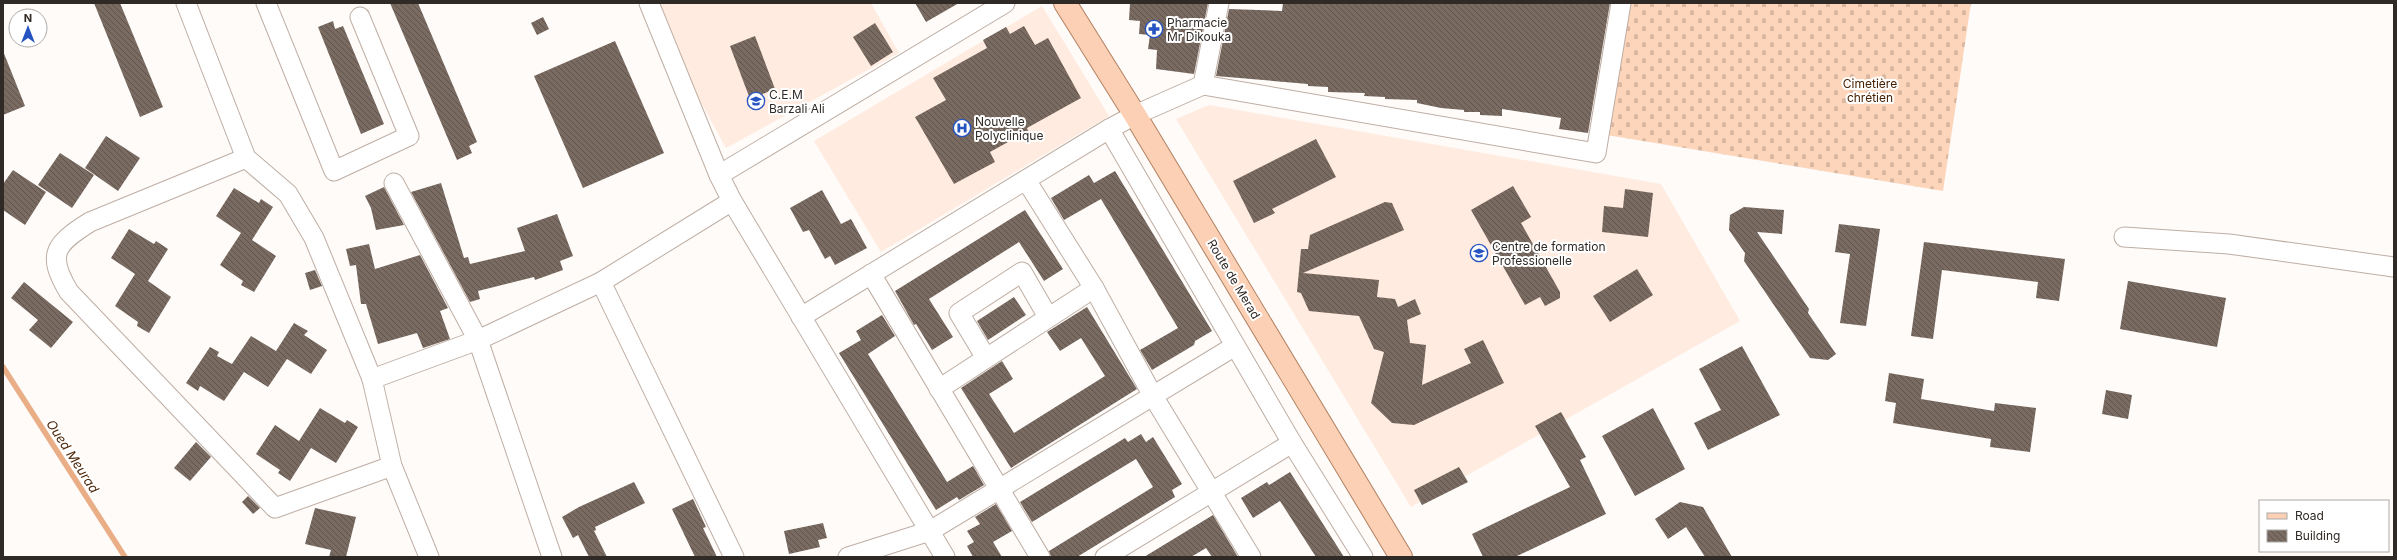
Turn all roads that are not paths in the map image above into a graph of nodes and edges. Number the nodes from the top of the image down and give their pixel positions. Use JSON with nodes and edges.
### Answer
{"nodes":[{"id":1,"x":186,"y":3,"type":"edge"},
{"id":2,"x":266,"y":3,"type":"edge"},
{"id":3,"x":649,"y":3,"type":"edge"},
{"id":4,"x":1005,"y":3,"type":"edge"},
{"id":5,"x":1065,"y":3,"type":"edge"},
{"id":6,"x":1219,"y":3,"type":"edge"},
{"id":7,"x":1621,"y":3,"type":"edge"},
{"id":8,"x":360,"y":17,"type":"dead end"},
{"id":9,"x":1203,"y":85,"type":"junction"},
{"id":10,"x":1135,"y":115,"type":"junction"},
{"id":11,"x":1109,"y":129,"type":"junction"},
{"id":12,"x":246,"y":158,"type":"junction"},
{"id":13,"x":719,"y":175,"type":"junction"},
{"id":14,"x":1026,"y":180,"type":"junction"},
{"id":15,"x":394,"y":183,"type":"dead end"},
{"id":16,"x":732,"y":201,"type":"junction"},
{"id":17,"x":2124,"y":237,"type":"dead end"},
{"id":18,"x":2394,"y":267,"type":"edge"},
{"id":19,"x":871,"y":274,"type":"junction"},
{"id":20,"x":601,"y":282,"type":"junction"},
{"id":21,"x":1094,"y":288,"type":"junction"},
{"id":22,"x":801,"y":317,"type":"junction"},
{"id":23,"x":1048,"y":317,"type":"junction"},
{"id":24,"x":478,"y":340,"type":"junction"},
{"id":25,"x":1235,"y":346,"type":"junction"},
{"id":26,"x":986,"y":358,"type":"junction"},
{"id":27,"x":372,"y":380,"type":"junction"},
{"id":28,"x":939,"y":389,"type":"junction"},
{"id":29,"x":1153,"y":396,"type":"junction"},
{"id":30,"x":1292,"y":443,"type":"junction"},
{"id":31,"x":392,"y":466,"type":"junction"},
{"id":32,"x":998,"y":490,"type":"junction"},
{"id":33,"x":1212,"y":492,"type":"junction"},
{"id":34,"x":930,"y":532,"type":"junction"},
{"id":35,"x":429,"y":557,"type":"edge"},
{"id":36,"x":552,"y":557,"type":"edge"},
{"id":37,"x":734,"y":557,"type":"edge"},
{"id":38,"x":848,"y":557,"type":"edge"},
{"id":39,"x":946,"y":557,"type":"edge"},
{"id":40,"x":1040,"y":557,"type":"edge"},
{"id":41,"x":1105,"y":557,"type":"edge"},
{"id":42,"x":1251,"y":557,"type":"edge"},
{"id":43,"x":1363,"y":557,"type":"edge"},
{"id":44,"x":1400,"y":557,"type":"edge"}],
"edges":[{"from":1,"to":12,"type":"street"},
{"from":2,"to":8,"type":"street"},
{"from":3,"to":13,"type":"street"},
{"from":4,"to":13,"type":"street"},
{"from":5,"to":10,"type":"main road","name":"Route de Merad"},
{"from":6,"to":9,"type":"street"},
{"from":7,"to":9,"type":"street"},
{"from":9,"to":10,"type":"street"},
{"from":10,"to":11,"type":"street"},
{"from":10,"to":44,"type":"main road","name":"Route de Merad"},
{"from":11,"to":14,"type":"street"},
{"from":11,"to":25,"type":"street"},
{"from":12,"to":27,"type":"street"},
{"from":12,"to":31,"type":"street"},
{"from":13,"to":16,"type":"street"},
{"from":14,"to":19,"type":"street"},
{"from":14,"to":21,"type":"street"},
{"from":15,"to":24,"type":"street"},
{"from":16,"to":20,"type":"street"},
{"from":16,"to":22,"type":"street"},
{"from":17,"to":18,"type":"street"},
{"from":19,"to":22,"type":"street"},
{"from":19,"to":28,"type":"street"},
{"from":20,"to":24,"type":"street"},
{"from":20,"to":37,"type":"street"},
{"from":21,"to":23,"type":"street"},
{"from":21,"to":29,"type":"street"},
{"from":22,"to":34,"type":"street"},
{"from":23,"to":26,"type":"street"},
{"from":23,"to":26,"type":"street"},
{"from":24,"to":27,"type":"street"},
{"from":24,"to":36,"type":"street"},
{"from":25,"to":29,"type":"street"},
{"from":25,"to":30,"type":"street"},
{"from":26,"to":28,"type":"street"},
{"from":27,"to":31,"type":"street"},
{"from":28,"to":32,"type":"street"},
{"from":29,"to":32,"type":"street"},
{"from":29,"to":33,"type":"street"},
{"from":30,"to":33,"type":"street"},
{"from":30,"to":43,"type":"street"},
{"from":31,"to":35,"type":"street"},
{"from":32,"to":34,"type":"street"},
{"from":32,"to":40,"type":"street"},
{"from":33,"to":41,"type":"street"},
{"from":33,"to":42,"type":"street"},
{"from":34,"to":38,"type":"street"},
{"from":34,"to":39,"type":"street"}]}
